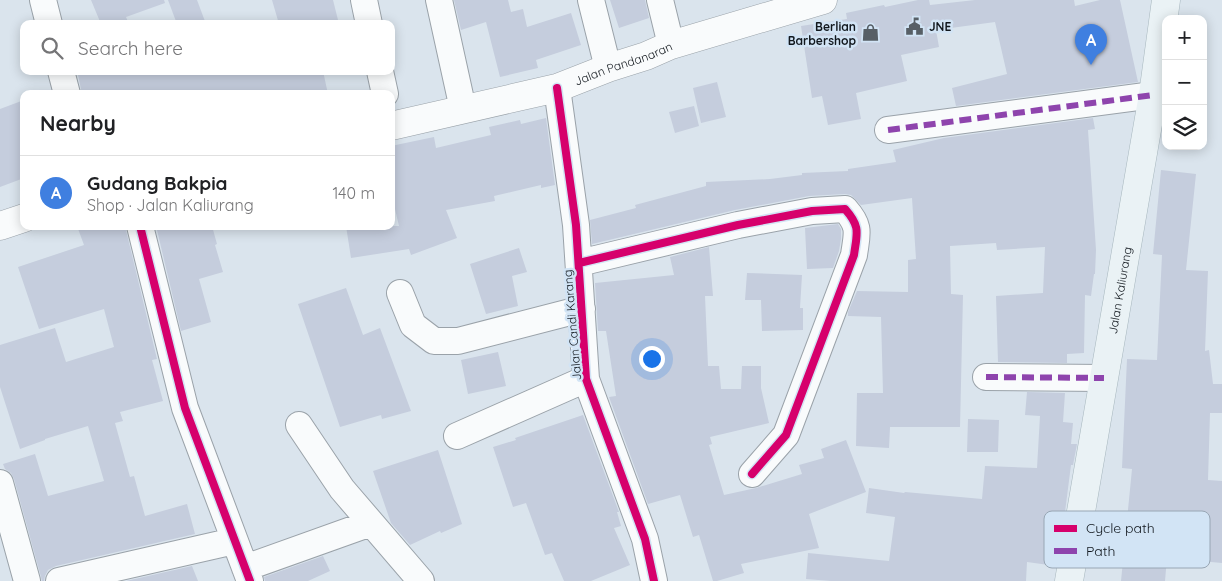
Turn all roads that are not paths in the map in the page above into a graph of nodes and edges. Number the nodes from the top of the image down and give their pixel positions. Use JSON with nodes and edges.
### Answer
{"nodes":[{"id":1,"x":43,"y":0,"type":"edge"},
{"id":2,"x":364,"y":0,"type":"edge"},
{"id":3,"x":439,"y":0,"type":"edge"},
{"id":4,"x":591,"y":0,"type":"edge"},
{"id":5,"x":660,"y":0,"type":"edge"},
{"id":6,"x":823,"y":0,"type":"edge"},
{"id":7,"x":1166,"y":0,"type":"edge"},
{"id":8,"x":48,"y":20,"type":"edge"},
{"id":9,"x":369,"y":20,"type":"edge"},
{"id":10,"x":671,"y":45,"type":"junction"},
{"id":11,"x":608,"y":68,"type":"junction"},
{"id":12,"x":62,"y":75,"type":"edge"},
{"id":13,"x":381,"y":75,"type":"edge"},
{"id":14,"x":557,"y":88,"type":"junction"},
{"id":15,"x":66,"y":90,"type":"edge"},
{"id":16,"x":385,"y":90,"type":"edge"},
{"id":17,"x":1153,"y":95,"type":"junction"},
{"id":18,"x":463,"y":109,"type":"junction"},
{"id":19,"x":395,"y":123,"type":"edge"},
{"id":20,"x":888,"y":130,"type":"dead end"},
{"id":21,"x":20,"y":219,"type":"edge"},
{"id":22,"x":0,"y":226,"type":"edge"},
{"id":23,"x":141,"y":230,"type":"edge"},
{"id":24,"x":578,"y":263,"type":"junction"},
{"id":25,"x":400,"y":293,"type":"dead end"},
{"id":26,"x":582,"y":309,"type":"junction"},
{"id":27,"x":986,"y":377,"type":"dead end"},
{"id":28,"x":1104,"y":378,"type":"junction"},
{"id":29,"x":586,"y":379,"type":"junction"},
{"id":30,"x":299,"y":424,"type":"dead end"},
{"id":31,"x":457,"y":436,"type":"dead end"},
{"id":32,"x":752,"y":474,"type":"dead end"},
{"id":33,"x":0,"y":483,"type":"edge"},
{"id":34,"x":1081,"y":511,"type":"edge"},
{"id":35,"x":371,"y":523,"type":"junction"},
{"id":36,"x":234,"y":541,"type":"junction"},
{"id":37,"x":1071,"y":568,"type":"edge"},
{"id":38,"x":247,"y":574,"type":"edge"},
{"id":39,"x":27,"y":581,"type":"edge"},
{"id":40,"x":59,"y":581,"type":"edge"},
{"id":41,"x":421,"y":581,"type":"edge"},
{"id":42,"x":654,"y":581,"type":"edge"},
{"id":43,"x":1069,"y":581,"type":"edge"}],
"edges":[{"from":1,"to":8,"type":"street"},
{"from":2,"to":9,"type":"street"},
{"from":3,"to":18,"type":"street"},
{"from":4,"to":11,"type":"street"},
{"from":5,"to":10,"type":"street"},
{"from":6,"to":10,"type":"main road","name":"Jalan Pandanaran"},
{"from":7,"to":17,"type":"main road","name":"Jalan Kaliurang"},
{"from":10,"to":11,"type":"main road","name":"Jalan Pandanaran"},
{"from":11,"to":14,"type":"main road","name":"Jalan Pandanaran"},
{"from":12,"to":15,"type":"street"},
{"from":13,"to":16,"type":"street"},
{"from":14,"to":18,"type":"main road","name":"Jalan Pandanaran"},
{"from":14,"to":24,"type":"street","name":"Jalan Candi Karang"},
{"from":17,"to":20,"type":"street"},
{"from":17,"to":28,"type":"main road","name":"Jalan Kaliurang"},
{"from":18,"to":19,"type":"main road","name":"Jalan Pandanaran"},
{"from":21,"to":22,"type":"main road"},
{"from":23,"to":36,"type":"street"},
{"from":24,"to":26,"type":"street","name":"Jalan Candi Karang"},
{"from":24,"to":32,"type":"street"},
{"from":25,"to":26,"type":"street"},
{"from":26,"to":29,"type":"street","name":"Jalan Candi Karang"},
{"from":27,"to":28,"type":"street"},
{"from":28,"to":34,"type":"main road","name":"Jalan Kaliurang"},
{"from":29,"to":31,"type":"street"},
{"from":29,"to":42,"type":"street","name":"Jalan Candi Karang"},
{"from":30,"to":35,"type":"street"},
{"from":33,"to":39,"type":"street"},
{"from":35,"to":38,"type":"street"},
{"from":35,"to":41,"type":"street"},
{"from":36,"to":38,"type":"street"},
{"from":36,"to":40,"type":"street"},
{"from":37,"to":43,"type":"main road","name":"Jalan Kaliurang"}]}
